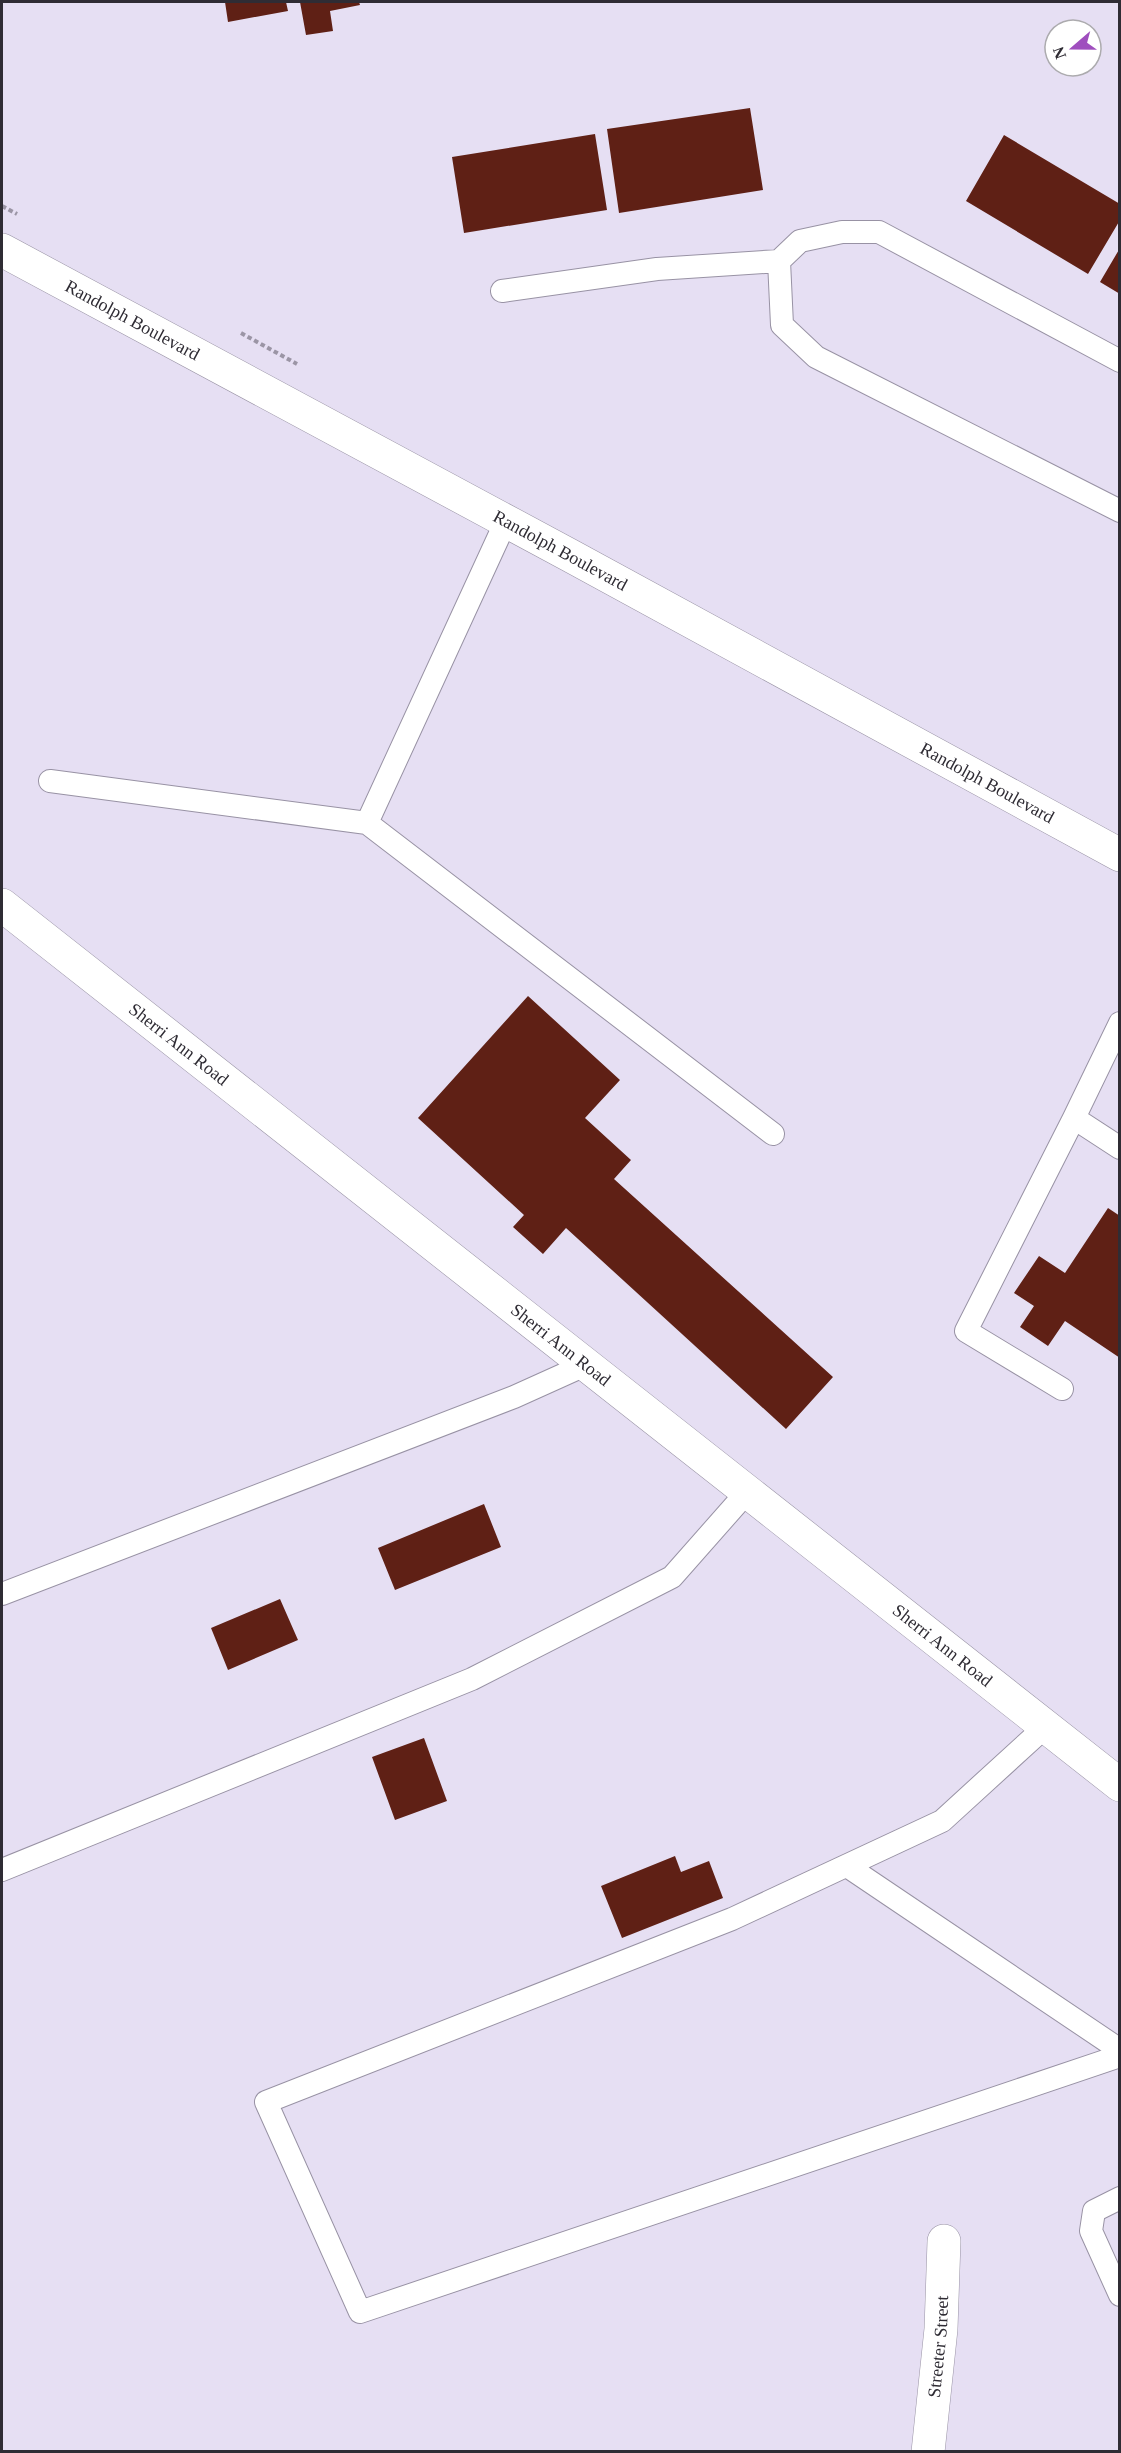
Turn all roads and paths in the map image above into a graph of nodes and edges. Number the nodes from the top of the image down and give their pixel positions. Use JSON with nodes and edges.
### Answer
{"nodes":[{"id":1,"x":2,"y":250,"type":"edge"},
{"id":2,"x":779,"y":261,"type":"junction"},
{"id":3,"x":502,"y":291,"type":"dead end"},
{"id":4,"x":1119,"y":361,"type":"edge"},
{"id":5,"x":1119,"y":512,"type":"edge"},
{"id":6,"x":506,"y":521,"type":"junction"},
{"id":7,"x":50,"y":781,"type":"dead end"},
{"id":8,"x":367,"y":823,"type":"junction"},
{"id":9,"x":1119,"y":855,"type":"edge"},
{"id":10,"x":2,"y":905,"type":"edge"},
{"id":11,"x":1119,"y":1023,"type":"edge"},
{"id":12,"x":1074,"y":1118,"type":"junction"},
{"id":13,"x":773,"y":1134,"type":"dead end"},
{"id":14,"x":1119,"y":1148,"type":"edge"},
{"id":15,"x":585,"y":1365,"type":"junction"},
{"id":16,"x":1062,"y":1389,"type":"dead end"},
{"id":17,"x":747,"y":1492,"type":"junction"},
{"id":18,"x":2,"y":1594,"type":"edge"},
{"id":19,"x":1045,"y":1727,"type":"junction"},
{"id":20,"x":1119,"y":1785,"type":"edge"},
{"id":21,"x":847,"y":1866,"type":"junction"},
{"id":22,"x":2,"y":1870,"type":"edge"},
{"id":23,"x":1119,"y":2050,"type":"edge"},
{"id":24,"x":1119,"y":2056,"type":"edge"},
{"id":25,"x":1119,"y":2198,"type":"edge"},
{"id":26,"x":944,"y":2241,"type":"dead end"},
{"id":27,"x":1119,"y":2295,"type":"edge"},
{"id":28,"x":928,"y":2451,"type":"edge"}],
"edges":[{"from":1,"to":6,"type":"street","name":"Randolph Boulevard"},
{"from":2,"to":3,"type":"lane"},
{"from":2,"to":4,"type":"lane"},
{"from":2,"to":5,"type":"lane"},
{"from":6,"to":8,"type":"lane"},
{"from":6,"to":9,"type":"street","name":"Randolph Boulevard"},
{"from":7,"to":8,"type":"lane"},
{"from":8,"to":13,"type":"lane"},
{"from":10,"to":15,"type":"street","name":"Sherri Ann Road"},
{"from":11,"to":12,"type":"lane"},
{"from":12,"to":14,"type":"lane"},
{"from":12,"to":16,"type":"lane"},
{"from":15,"to":17,"type":"street","name":"Sherri Ann Road"},
{"from":15,"to":18,"type":"lane"},
{"from":17,"to":19,"type":"street","name":"Sherri Ann Road"},
{"from":17,"to":22,"type":"lane"},
{"from":19,"to":20,"type":"street","name":"Sherri Ann Road"},
{"from":19,"to":21,"type":"lane"},
{"from":21,"to":23,"type":"lane"},
{"from":21,"to":24,"type":"lane"},
{"from":25,"to":27,"type":"lane"},
{"from":26,"to":28,"type":"street","name":"Streeter Street"}]}
